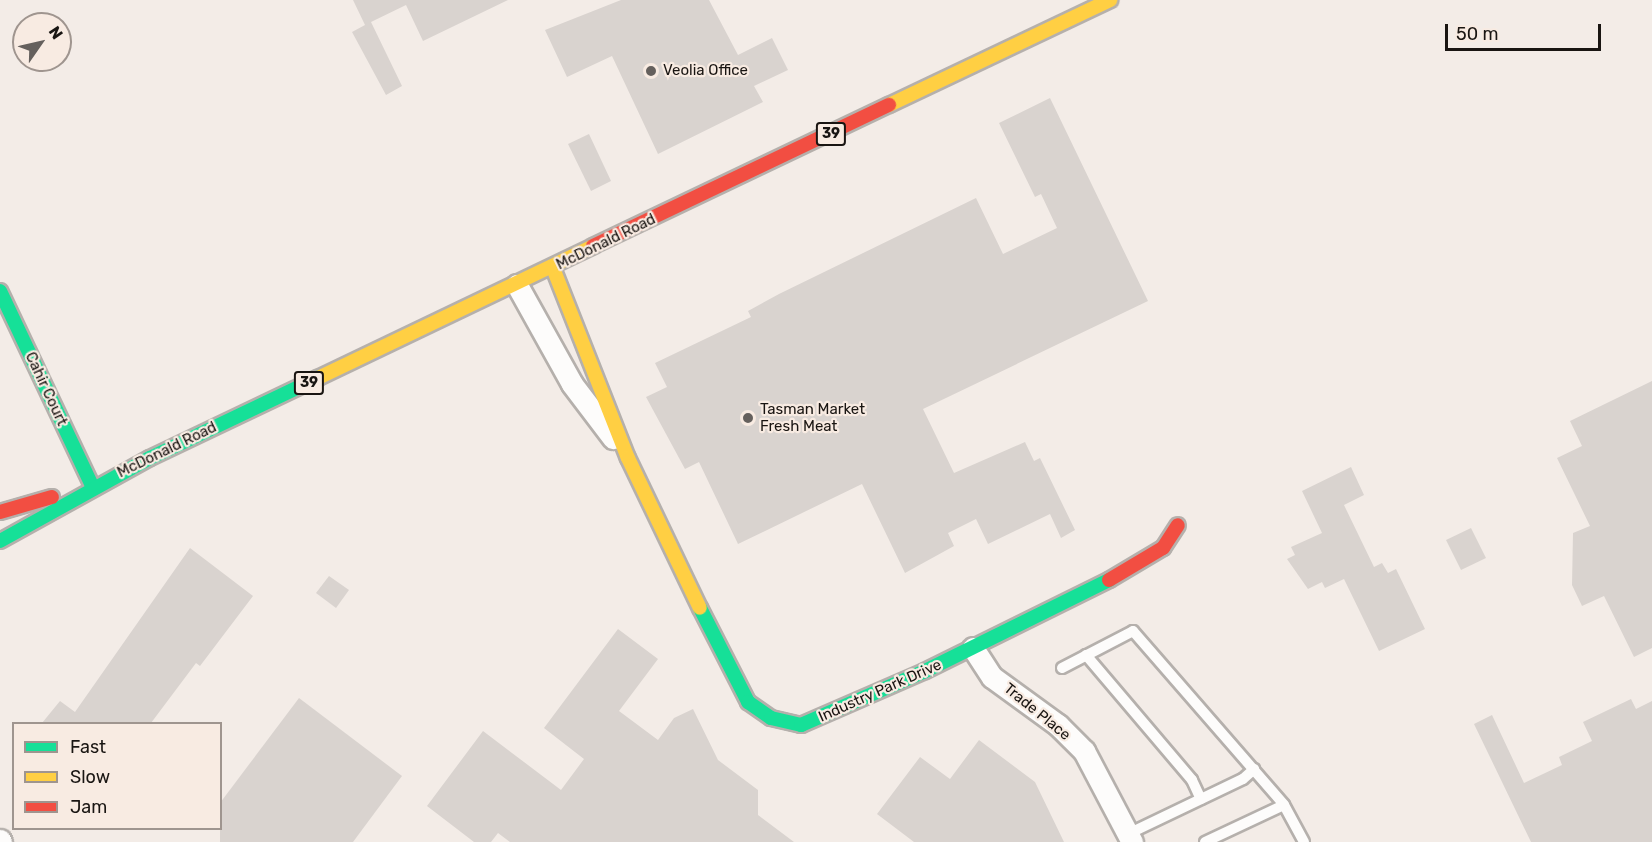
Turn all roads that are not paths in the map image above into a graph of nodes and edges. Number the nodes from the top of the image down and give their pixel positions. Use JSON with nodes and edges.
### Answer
{"nodes":[{"id":1,"x":1110,"y":0,"type":"edge"},
{"id":2,"x":553,"y":268,"type":"junction"},
{"id":3,"x":517,"y":285,"type":"junction"},
{"id":4,"x":0,"y":291,"type":"edge"},
{"id":5,"x":628,"y":458,"type":"junction"},
{"id":6,"x":97,"y":484,"type":"junction"},
{"id":7,"x":0,"y":512,"type":"edge"},
{"id":8,"x":1178,"y":525,"type":"dead end"},
{"id":9,"x":0,"y":541,"type":"edge"},
{"id":10,"x":973,"y":648,"type":"junction"},
{"id":11,"x":1086,"y":655,"type":"junction"},
{"id":12,"x":1062,"y":668,"type":"dead end"},
{"id":13,"x":1254,"y":769,"type":"junction"},
{"id":14,"x":1201,"y":800,"type":"junction"},
{"id":15,"x":1284,"y":805,"type":"junction"},
{"id":16,"x":1130,"y":838,"type":"edge"},
{"id":17,"x":1205,"y":842,"type":"edge"},
{"id":18,"x":1304,"y":842,"type":"edge"}],
"edges":[{"from":1,"to":2,"type":"main road","name":"McDonald Road","number":"39"},
{"from":2,"to":3,"type":"main road","name":"McDonald Road","number":"39"},
{"from":2,"to":5,"type":"main road","name":"Industry Park Drive"},
{"from":3,"to":5,"type":"street","name":"Industry Park Drive"},
{"from":3,"to":6,"type":"main road","name":"McDonald Road","number":"39"},
{"from":4,"to":6,"type":"main road","name":"Cahir Court"},
{"from":5,"to":10,"type":"main road","name":"Industry Park Drive"},
{"from":6,"to":7,"type":"main road","name":"McDonald Road","number":"39"},
{"from":6,"to":9,"type":"main road","name":"McDonald Road","number":"39"},
{"from":8,"to":10,"type":"main road","name":"Industry Park Drive"},
{"from":10,"to":16,"type":"street","name":"Trade Place"},
{"from":11,"to":12,"type":"lane"},
{"from":11,"to":13,"type":"lane"},
{"from":11,"to":14,"type":"lane"},
{"from":13,"to":14,"type":"lane"},
{"from":13,"to":15,"type":"lane"},
{"from":14,"to":16,"type":"lane"},
{"from":15,"to":17,"type":"lane"},
{"from":15,"to":18,"type":"lane"}]}
